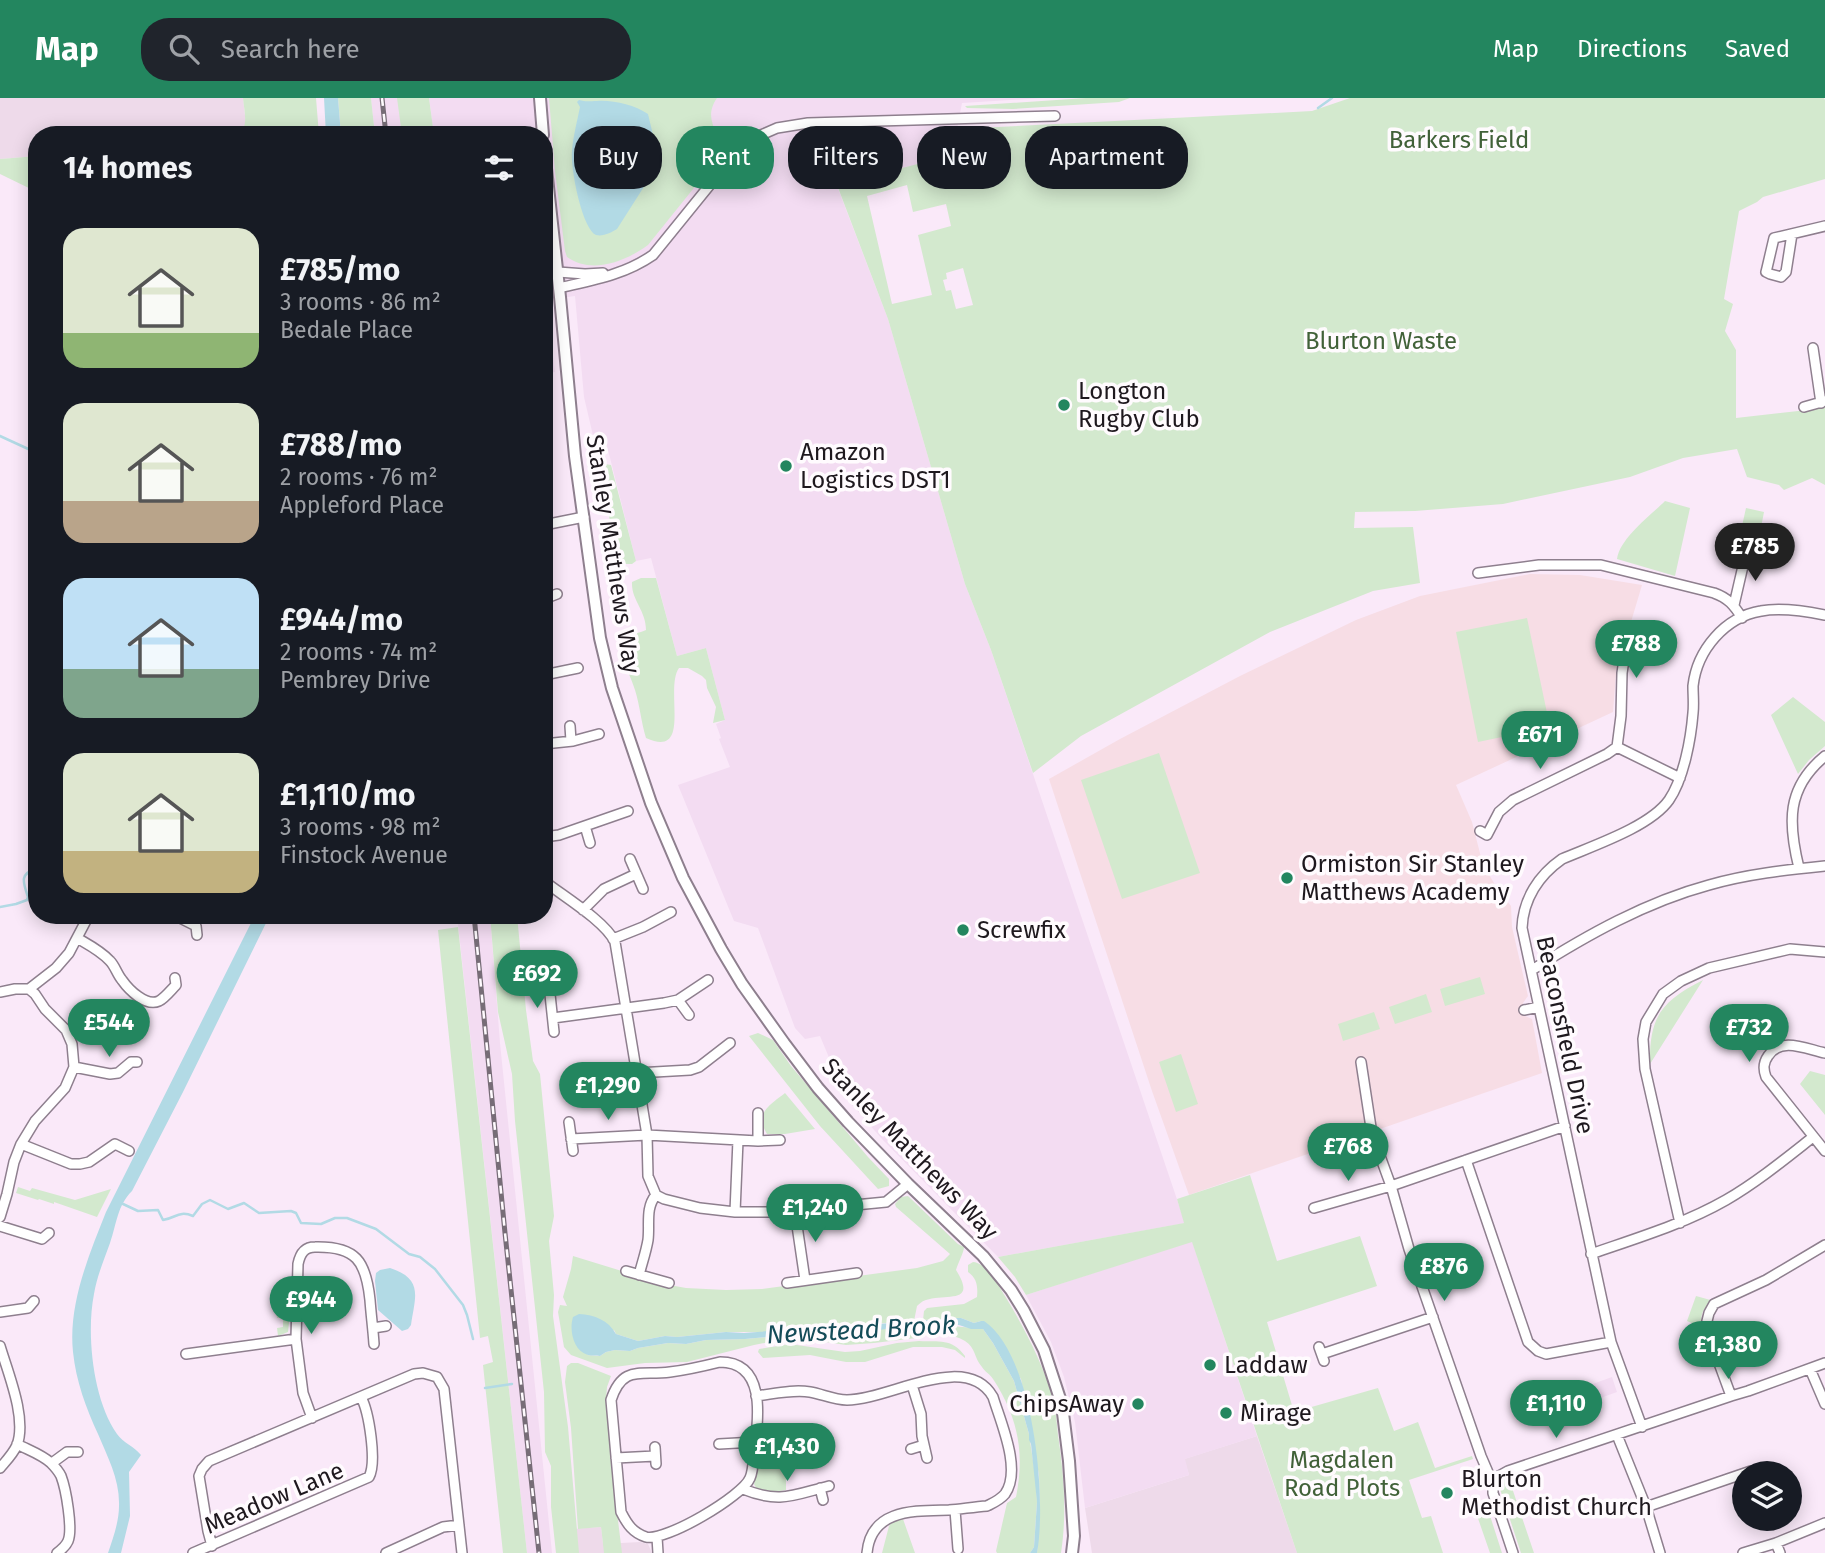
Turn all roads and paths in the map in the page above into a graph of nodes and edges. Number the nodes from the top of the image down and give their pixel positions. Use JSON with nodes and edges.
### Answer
{"nodes":[{"id":1,"x":540,"y":98,"type":"edge"},
{"id":2,"x":1055,"y":116,"type":"dead end"},
{"id":3,"x":542,"y":126,"type":"edge"},
{"id":4,"x":1825,"y":226,"type":"edge"},
{"id":5,"x":553,"y":228,"type":"edge"},
{"id":6,"x":1792,"y":234,"type":"junction"},
{"id":7,"x":625,"y":271,"type":"junction"},
{"id":8,"x":558,"y":272,"type":"junction"},
{"id":9,"x":559,"y":288,"type":"junction"},
{"id":10,"x":1813,"y":348,"type":"dead end"},
{"id":11,"x":1821,"y":377,"type":"edge"},
{"id":12,"x":1823,"y":402,"type":"edge"},
{"id":13,"x":1804,"y":407,"type":"dead end"},
{"id":14,"x":584,"y":517,"type":"junction"},
{"id":15,"x":553,"y":523,"type":"edge"},
{"id":16,"x":1746,"y":553,"type":"dead end"},
{"id":17,"x":1478,"y":573,"type":"dead end"},
{"id":18,"x":557,"y":594,"type":"dead end"},
{"id":19,"x":553,"y":596,"type":"edge"},
{"id":20,"x":1734,"y":605,"type":"junction"},
{"id":21,"x":1825,"y":615,"type":"edge"},
{"id":22,"x":1742,"y":618,"type":"junction"},
{"id":23,"x":1619,"y":636,"type":"dead end"},
{"id":24,"x":579,"y":668,"type":"dead end"},
{"id":25,"x":553,"y":673,"type":"edge"},
{"id":26,"x":570,"y":726,"type":"dead end"},
{"id":27,"x":599,"y":734,"type":"dead end"},
{"id":28,"x":571,"y":741,"type":"junction"},
{"id":29,"x":553,"y":743,"type":"edge"},
{"id":30,"x":1617,"y":747,"type":"junction"},
{"id":31,"x":1825,"y":756,"type":"edge"},
{"id":32,"x":1680,"y":778,"type":"junction"},
{"id":33,"x":628,"y":811,"type":"dead end"},
{"id":34,"x":585,"y":826,"type":"junction"},
{"id":35,"x":1480,"y":831,"type":"dead end"},
{"id":36,"x":553,"y":836,"type":"edge"},
{"id":37,"x":590,"y":843,"type":"dead end"},
{"id":38,"x":630,"y":859,"type":"dead end"},
{"id":39,"x":1825,"y":866,"type":"edge"},
{"id":40,"x":1799,"y":868,"type":"junction"},
{"id":41,"x":636,"y":874,"type":"junction"},
{"id":42,"x":553,"y":888,"type":"edge"},
{"id":43,"x":642,"y":889,"type":"dead end"},
{"id":44,"x":583,"y":910,"type":"junction"},
{"id":45,"x":671,"y":912,"type":"dead end"},
{"id":46,"x":84,"y":924,"type":"edge"},
{"id":47,"x":192,"y":924,"type":"edge"},
{"id":48,"x":198,"y":927,"type":"dead end"},
{"id":49,"x":77,"y":938,"type":"junction"},
{"id":50,"x":613,"y":939,"type":"junction"},
{"id":51,"x":1825,"y":952,"type":"edge"},
{"id":52,"x":1532,"y":970,"type":"junction"},
{"id":53,"x":708,"y":980,"type":"dead end"},
{"id":54,"x":177,"y":983,"type":"dead end"},
{"id":55,"x":29,"y":989,"type":"junction"},
{"id":56,"x":552,"y":991,"type":"dead end"},
{"id":57,"x":0,"y":992,"type":"edge"},
{"id":58,"x":678,"y":1000,"type":"junction"},
{"id":59,"x":1539,"y":1007,"type":"junction"},
{"id":60,"x":626,"y":1009,"type":"junction"},
{"id":61,"x":1524,"y":1010,"type":"dead end"},
{"id":62,"x":689,"y":1015,"type":"dead end"},
{"id":63,"x":553,"y":1018,"type":"junction"},
{"id":64,"x":554,"y":1032,"type":"dead end"},
{"id":65,"x":730,"y":1043,"type":"dead end"},
{"id":66,"x":1825,"y":1053,"type":"edge"},
{"id":67,"x":133,"y":1060,"type":"dead end"},
{"id":68,"x":1361,"y":1062,"type":"dead end"},
{"id":69,"x":74,"y":1067,"type":"junction"},
{"id":70,"x":637,"y":1073,"type":"junction"},
{"id":71,"x":758,"y":1113,"type":"dead end"},
{"id":72,"x":569,"y":1122,"type":"dead end"},
{"id":73,"x":1565,"y":1126,"type":"junction"},
{"id":74,"x":646,"y":1135,"type":"junction"},
{"id":75,"x":1813,"y":1137,"type":"junction"},
{"id":76,"x":571,"y":1139,"type":"junction"},
{"id":77,"x":780,"y":1139,"type":"dead end"},
{"id":78,"x":738,"y":1140,"type":"junction"},
{"id":79,"x":758,"y":1141,"type":"junction"},
{"id":80,"x":21,"y":1144,"type":"junction"},
{"id":81,"x":129,"y":1151,"type":"dead end"},
{"id":82,"x":573,"y":1151,"type":"dead end"},
{"id":83,"x":1825,"y":1151,"type":"edge"},
{"id":84,"x":1466,"y":1160,"type":"junction"},
{"id":85,"x":908,"y":1184,"type":"junction"},
{"id":86,"x":1391,"y":1186,"type":"junction"},
{"id":87,"x":656,"y":1195,"type":"junction"},
{"id":88,"x":1315,"y":1210,"type":"dead end"},
{"id":89,"x":735,"y":1212,"type":"junction"},
{"id":90,"x":795,"y":1212,"type":"junction"},
{"id":91,"x":0,"y":1217,"type":"edge"},
{"id":92,"x":1679,"y":1223,"type":"junction"},
{"id":93,"x":0,"y":1226,"type":"edge"},
{"id":94,"x":45,"y":1240,"type":"dead end"},
{"id":95,"x":1825,"y":1245,"type":"edge"},
{"id":96,"x":1591,"y":1254,"type":"junction"},
{"id":97,"x":626,"y":1270,"type":"dead end"},
{"id":98,"x":857,"y":1273,"type":"dead end"},
{"id":99,"x":639,"y":1275,"type":"junction"},
{"id":100,"x":805,"y":1280,"type":"junction"},
{"id":101,"x":670,"y":1283,"type":"dead end"},
{"id":102,"x":787,"y":1283,"type":"dead end"},
{"id":103,"x":31,"y":1309,"type":"dead end"},
{"id":104,"x":0,"y":1312,"type":"edge"},
{"id":105,"x":1433,"y":1317,"type":"junction"},
{"id":106,"x":387,"y":1326,"type":"dead end"},
{"id":107,"x":373,"y":1328,"type":"junction"},
{"id":108,"x":296,"y":1339,"type":"junction"},
{"id":109,"x":1611,"y":1342,"type":"junction"},
{"id":110,"x":374,"y":1344,"type":"dead end"},
{"id":111,"x":0,"y":1346,"type":"edge"},
{"id":112,"x":186,"y":1354,"type":"dead end"},
{"id":113,"x":1322,"y":1354,"type":"dead end"},
{"id":114,"x":1825,"y":1363,"type":"edge"},
{"id":115,"x":1810,"y":1369,"type":"junction"},
{"id":116,"x":912,"y":1385,"type":"junction"},
{"id":117,"x":756,"y":1396,"type":"junction"},
{"id":118,"x":1731,"y":1396,"type":"junction"},
{"id":119,"x":360,"y":1397,"type":"junction"},
{"id":120,"x":1825,"y":1404,"type":"edge"},
{"id":121,"x":312,"y":1418,"type":"junction"},
{"id":122,"x":1642,"y":1427,"type":"junction"},
{"id":123,"x":1617,"y":1435,"type":"junction"},
{"id":124,"x":755,"y":1443,"type":"junction"},
{"id":125,"x":17,"y":1444,"type":"junction"},
{"id":126,"x":719,"y":1444,"type":"dead end"},
{"id":127,"x":924,"y":1445,"type":"junction"},
{"id":128,"x":911,"y":1448,"type":"dead end"},
{"id":129,"x":78,"y":1452,"type":"dead end"},
{"id":130,"x":655,"y":1455,"type":"dead end"},
{"id":131,"x":616,"y":1458,"type":"junction"},
{"id":132,"x":927,"y":1458,"type":"dead end"},
{"id":133,"x":52,"y":1464,"type":"junction"},
{"id":134,"x":0,"y":1468,"type":"edge"},
{"id":135,"x":1732,"y":1476,"type":"edge"},
{"id":136,"x":1493,"y":1484,"type":"junction"},
{"id":137,"x":743,"y":1489,"type":"junction"},
{"id":138,"x":823,"y":1500,"type":"dead end"},
{"id":139,"x":1646,"y":1507,"type":"junction"},
{"id":140,"x":955,"y":1510,"type":"junction"},
{"id":141,"x":1825,"y":1523,"type":"edge"},
{"id":142,"x":459,"y":1525,"type":"junction"},
{"id":143,"x":1074,"y":1536,"type":"junction"},
{"id":144,"x":657,"y":1537,"type":"junction"},
{"id":145,"x":1776,"y":1543,"type":"junction"},
{"id":146,"x":212,"y":1546,"type":"junction"},
{"id":147,"x":958,"y":1549,"type":"dead end"},
{"id":148,"x":57,"y":1553,"type":"edge"},
{"id":149,"x":194,"y":1553,"type":"edge"},
{"id":150,"x":386,"y":1553,"type":"edge"},
{"id":151,"x":462,"y":1553,"type":"edge"},
{"id":152,"x":658,"y":1553,"type":"edge"},
{"id":153,"x":867,"y":1553,"type":"edge"},
{"id":154,"x":1072,"y":1553,"type":"edge"},
{"id":155,"x":1080,"y":1553,"type":"edge"},
{"id":156,"x":1513,"y":1553,"type":"edge"},
{"id":157,"x":1660,"y":1553,"type":"edge"},
{"id":158,"x":1743,"y":1553,"type":"edge"},
{"id":159,"x":1780,"y":1553,"type":"edge"}],
"edges":[{"from":1,"to":3,"type":"main road"},
{"from":2,"to":7,"type":"street"},
{"from":4,"to":6,"type":"street"},
{"from":5,"to":8,"type":"main road","name":"Stanley Matthews Way"},
{"from":6,"to":6,"type":"street"},
{"from":7,"to":8,"type":"street"},
{"from":7,"to":9,"type":"street"},
{"from":8,"to":9,"type":"main road","name":"Stanley Matthews Way"},
{"from":9,"to":14,"type":"main road","name":"Stanley Matthews Way"},
{"from":10,"to":11,"type":"street"},
{"from":11,"to":12,"type":"street"},
{"from":12,"to":13,"type":"street"},
{"from":14,"to":15,"type":"street"},
{"from":14,"to":85,"type":"main road","name":"Stanley Matthews Way"},
{"from":16,"to":20,"type":"street"},
{"from":17,"to":20,"type":"street"},
{"from":18,"to":19,"type":"street"},
{"from":20,"to":22,"type":"street"},
{"from":21,"to":22,"type":"street","name":"Beaconsfield Drive"},
{"from":22,"to":32,"type":"street","name":"Beaconsfield Drive"},
{"from":23,"to":30,"type":"street"},
{"from":24,"to":25,"type":"street"},
{"from":26,"to":28,"type":"street"},
{"from":27,"to":28,"type":"street"},
{"from":28,"to":29,"type":"street"},
{"from":30,"to":32,"type":"street"},
{"from":30,"to":35,"type":"street"},
{"from":31,"to":40,"type":"street"},
{"from":32,"to":52,"type":"street","name":"Beaconsfield Drive"},
{"from":33,"to":34,"type":"street"},
{"from":34,"to":36,"type":"street"},
{"from":34,"to":37,"type":"street"},
{"from":38,"to":41,"type":"street"},
{"from":39,"to":40,"type":"street"},
{"from":40,"to":52,"type":"street"},
{"from":41,"to":43,"type":"street"},
{"from":41,"to":44,"type":"street"},
{"from":42,"to":44,"type":"street"},
{"from":44,"to":50,"type":"street"},
{"from":45,"to":50,"type":"street"},
{"from":46,"to":49,"type":"street"},
{"from":47,"to":48,"type":"street"},
{"from":49,"to":54,"type":"street"},
{"from":49,"to":55,"type":"street"},
{"from":50,"to":60,"type":"street"},
{"from":51,"to":92,"type":"street"},
{"from":52,"to":59,"type":"street","name":"Beaconsfield Drive"},
{"from":53,"to":58,"type":"street"},
{"from":55,"to":57,"type":"street"},
{"from":55,"to":69,"type":"street"},
{"from":56,"to":63,"type":"street"},
{"from":58,"to":60,"type":"street"},
{"from":58,"to":62,"type":"street"},
{"from":59,"to":61,"type":"street"},
{"from":59,"to":73,"type":"street","name":"Beaconsfield Drive"},
{"from":60,"to":63,"type":"street"},
{"from":60,"to":70,"type":"street"},
{"from":63,"to":64,"type":"street"},
{"from":65,"to":70,"type":"street"},
{"from":66,"to":75,"type":"street"},
{"from":67,"to":69,"type":"street"},
{"from":68,"to":86,"type":"street"},
{"from":69,"to":80,"type":"street"},
{"from":70,"to":74,"type":"street"},
{"from":71,"to":79,"type":"street"},
{"from":72,"to":76,"type":"street"},
{"from":73,"to":84,"type":"street"},
{"from":73,"to":96,"type":"street","name":"Beaconsfield Drive"},
{"from":74,"to":76,"type":"street"},
{"from":74,"to":78,"type":"street"},
{"from":74,"to":87,"type":"street"},
{"from":75,"to":83,"type":"street"},
{"from":75,"to":92,"type":"street"},
{"from":76,"to":82,"type":"street"},
{"from":77,"to":79,"type":"street"},
{"from":78,"to":79,"type":"street"},
{"from":78,"to":89,"type":"street"},
{"from":80,"to":81,"type":"street"},
{"from":80,"to":91,"type":"street"},
{"from":84,"to":86,"type":"street"},
{"from":84,"to":109,"type":"street"},
{"from":85,"to":90,"type":"street"},
{"from":85,"to":143,"type":"main road","name":"Stanley Matthews Way"},
{"from":86,"to":88,"type":"street"},
{"from":86,"to":105,"type":"street"},
{"from":87,"to":89,"type":"street"},
{"from":87,"to":99,"type":"street"},
{"from":89,"to":90,"type":"street"},
{"from":90,"to":100,"type":"street"},
{"from":92,"to":96,"type":"street"},
{"from":93,"to":94,"type":"street"},
{"from":95,"to":118,"type":"street"},
{"from":96,"to":109,"type":"street","name":"Beaconsfield Drive"},
{"from":97,"to":99,"type":"street"},
{"from":98,"to":100,"type":"street"},
{"from":99,"to":101,"type":"street"},
{"from":100,"to":102,"type":"street"},
{"from":103,"to":104,"type":"street"},
{"from":105,"to":113,"type":"street"},
{"from":105,"to":136,"type":"street"},
{"from":106,"to":107,"type":"street"},
{"from":107,"to":108,"type":"street"},
{"from":107,"to":110,"type":"street"},
{"from":108,"to":112,"type":"street"},
{"from":108,"to":121,"type":"street"},
{"from":109,"to":122,"type":"street","name":"Beaconsfield Drive"},
{"from":111,"to":125,"type":"street"},
{"from":114,"to":115,"type":"street"},
{"from":115,"to":118,"type":"street"},
{"from":115,"to":120,"type":"street"},
{"from":116,"to":117,"type":"street"},
{"from":116,"to":127,"type":"street"},
{"from":116,"to":140,"type":"street"},
{"from":117,"to":124,"type":"street"},
{"from":117,"to":131,"type":"street"},
{"from":118,"to":122,"type":"street"},
{"from":119,"to":121,"type":"street"},
{"from":119,"to":142,"type":"street"},
{"from":119,"to":146,"type":"street","name":"Meadow Lane"},
{"from":121,"to":146,"type":"street"},
{"from":122,"to":123,"type":"street"},
{"from":123,"to":136,"type":"street"},
{"from":123,"to":139,"type":"street"},
{"from":124,"to":126,"type":"street"},
{"from":124,"to":137,"type":"street"},
{"from":125,"to":133,"type":"street"},
{"from":125,"to":134,"type":"street"},
{"from":127,"to":128,"type":"street"},
{"from":127,"to":132,"type":"street"},
{"from":129,"to":133,"type":"street"},
{"from":130,"to":131,"type":"street"},
{"from":131,"to":144,"type":"street"},
{"from":133,"to":148,"type":"street"},
{"from":135,"to":139,"type":"street"},
{"from":136,"to":156,"type":"street"},
{"from":137,"to":138,"type":"street"},
{"from":137,"to":144,"type":"street"},
{"from":139,"to":157,"type":"street"},
{"from":140,"to":147,"type":"street"},
{"from":140,"to":153,"type":"street"},
{"from":141,"to":145,"type":"street"},
{"from":142,"to":150,"type":"street"},
{"from":142,"to":151,"type":"street"},
{"from":143,"to":154,"type":"main road","name":"Stanley Matthews Way"},
{"from":143,"to":155,"type":"main road","name":"Stanley Matthews Way"},
{"from":144,"to":152,"type":"street"},
{"from":145,"to":158,"type":"street"},
{"from":145,"to":159,"type":"street"},
{"from":146,"to":149,"type":"street","name":"Meadow Lane"}]}
